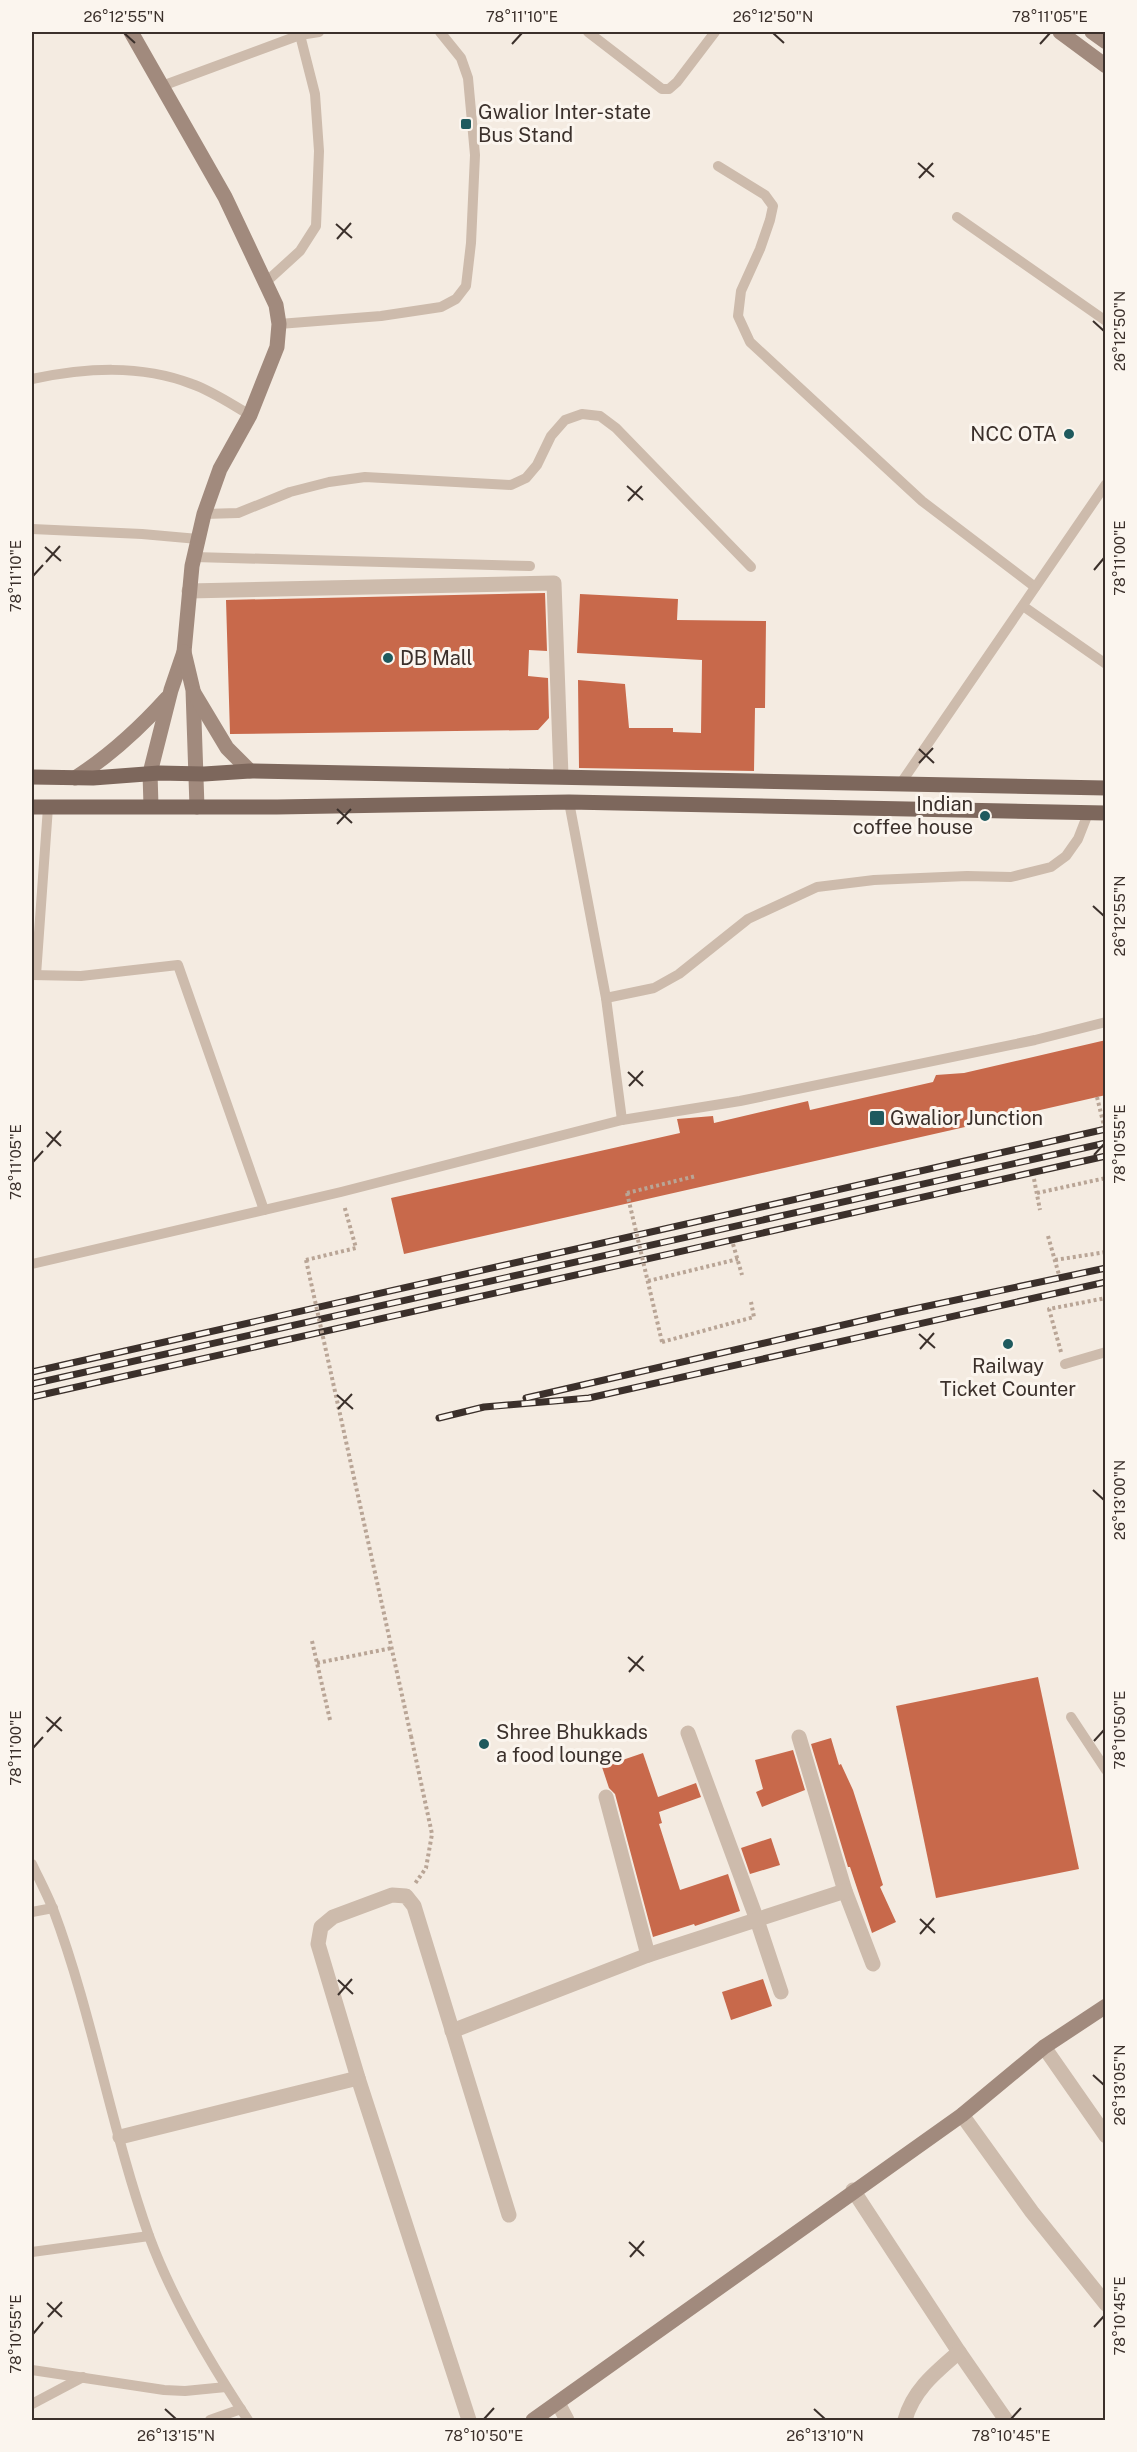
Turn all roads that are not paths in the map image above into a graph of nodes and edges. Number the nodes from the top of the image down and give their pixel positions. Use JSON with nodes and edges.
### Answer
{"nodes":[{"id":1,"x":131,"y":32,"type":"edge"},
{"id":2,"x":319,"y":32,"type":"edge"},
{"id":3,"x":440,"y":32,"type":"edge"},
{"id":4,"x":588,"y":32,"type":"edge"},
{"id":5,"x":715,"y":32,"type":"edge"},
{"id":6,"x":1060,"y":32,"type":"edge"},
{"id":7,"x":1092,"y":32,"type":"edge"},
{"id":8,"x":300,"y":35,"type":"junction"},
{"id":9,"x":1106,"y":42,"type":"edge"},
{"id":10,"x":1106,"y":66,"type":"edge"},
{"id":11,"x":162,"y":86,"type":"junction"},
{"id":12,"x":718,"y":166,"type":"dead end"},
{"id":13,"x":957,"y":217,"type":"dead end"},
{"id":14,"x":266,"y":282,"type":"junction"},
{"id":15,"x":1106,"y":321,"type":"edge"},
{"id":16,"x":279,"y":324,"type":"junction"},
{"id":17,"x":32,"y":379,"type":"edge"},
{"id":18,"x":250,"y":415,"type":"junction"},
{"id":19,"x":1106,"y":484,"type":"edge"},
{"id":20,"x":204,"y":514,"type":"junction"},
{"id":21,"x":32,"y":529,"type":"edge"},
{"id":22,"x":198,"y":539,"type":"junction"},
{"id":23,"x":194,"y":557,"type":"junction"},
{"id":24,"x":530,"y":566,"type":"dead end"},
{"id":25,"x":751,"y":567,"type":"dead end"},
{"id":26,"x":1035,"y":587,"type":"junction"},
{"id":27,"x":189,"y":591,"type":"junction"},
{"id":28,"x":1023,"y":606,"type":"junction"},
{"id":29,"x":184,"y":652,"type":"junction"},
{"id":30,"x":1106,"y":664,"type":"edge"},
{"id":31,"x":193,"y":690,"type":"junction"},
{"id":32,"x":170,"y":695,"type":"junction"},
{"id":33,"x":250,"y":771,"type":"junction"},
{"id":34,"x":150,"y":773,"type":"junction"},
{"id":35,"x":195,"y":774,"type":"junction"},
{"id":36,"x":561,"y":776,"type":"junction"},
{"id":37,"x":32,"y":777,"type":"edge"},
{"id":38,"x":75,"y":778,"type":"junction"},
{"id":39,"x":901,"y":783,"type":"junction"},
{"id":40,"x":1106,"y":788,"type":"edge"},
{"id":41,"x":569,"y":802,"type":"junction"},
{"id":42,"x":151,"y":806,"type":"junction"},
{"id":43,"x":32,"y":807,"type":"edge"},
{"id":44,"x":48,"y":807,"type":"junction"},
{"id":45,"x":196,"y":807,"type":"junction"},
{"id":46,"x":1089,"y":812,"type":"junction"},
{"id":47,"x":1106,"y":813,"type":"edge"},
{"id":48,"x":34,"y":975,"type":"edge"},
{"id":49,"x":606,"y":998,"type":"junction"},
{"id":50,"x":1106,"y":1022,"type":"edge"},
{"id":51,"x":622,"y":1120,"type":"junction"},
{"id":52,"x":264,"y":1210,"type":"junction"},
{"id":53,"x":32,"y":1264,"type":"edge"},
{"id":54,"x":1106,"y":1352,"type":"edge"},
{"id":55,"x":1065,"y":1364,"type":"road end"},
{"id":56,"x":1071,"y":1717,"type":"dead end"},
{"id":57,"x":688,"y":1733,"type":"dead end"},
{"id":58,"x":799,"y":1737,"type":"dead end"},
{"id":59,"x":1106,"y":1770,"type":"edge"},
{"id":60,"x":606,"y":1797,"type":"dead end"},
{"id":61,"x":32,"y":1864,"type":"edge"},
{"id":62,"x":845,"y":1891,"type":"junction"},
{"id":63,"x":53,"y":1908,"type":"junction"},
{"id":64,"x":32,"y":1912,"type":"edge"},
{"id":65,"x":757,"y":1920,"type":"junction"},
{"id":66,"x":648,"y":1955,"type":"junction"},
{"id":67,"x":873,"y":1964,"type":"dead end"},
{"id":68,"x":781,"y":1992,"type":"dead end"},
{"id":69,"x":1106,"y":2006,"type":"edge"},
{"id":70,"x":452,"y":2031,"type":"junction"},
{"id":71,"x":1044,"y":2047,"type":"junction"},
{"id":72,"x":358,"y":2078,"type":"junction"},
{"id":73,"x":962,"y":2115,"type":"junction"},
{"id":74,"x":1106,"y":2136,"type":"edge"},
{"id":75,"x":120,"y":2137,"type":"junction"},
{"id":76,"x":853,"y":2190,"type":"junction"},
{"id":77,"x":509,"y":2215,"type":"dead end"},
{"id":78,"x":149,"y":2236,"type":"junction"},
{"id":79,"x":32,"y":2252,"type":"edge"},
{"id":80,"x":1106,"y":2304,"type":"edge"},
{"id":81,"x":959,"y":2352,"type":"junction"},
{"id":82,"x":32,"y":2370,"type":"edge"},
{"id":83,"x":83,"y":2377,"type":"junction"},
{"id":84,"x":226,"y":2387,"type":"junction"},
{"id":85,"x":558,"y":2403,"type":"junction"},
{"id":86,"x":32,"y":2404,"type":"edge"},
{"id":87,"x":240,"y":2409,"type":"junction"},
{"id":88,"x":210,"y":2421,"type":"edge"},
{"id":89,"x":248,"y":2421,"type":"edge"},
{"id":90,"x":469,"y":2421,"type":"edge"},
{"id":91,"x":532,"y":2421,"type":"edge"},
{"id":92,"x":567,"y":2421,"type":"edge"},
{"id":93,"x":905,"y":2421,"type":"edge"},
{"id":94,"x":1006,"y":2421,"type":"edge"}],
"edges":[{"from":1,"to":11,"type":"main road"},
{"from":2,"to":8,"type":"lane"},
{"from":3,"to":16,"type":"lane"},
{"from":4,"to":5,"type":"lane"},
{"from":6,"to":10,"type":"main road"},
{"from":7,"to":9,"type":"main road"},
{"from":8,"to":11,"type":"lane"},
{"from":8,"to":14,"type":"lane"},
{"from":11,"to":14,"type":"main road"},
{"from":12,"to":26,"type":"lane"},
{"from":13,"to":15,"type":"lane"},
{"from":14,"to":16,"type":"main road"},
{"from":16,"to":18,"type":"main road"},
{"from":17,"to":18,"type":"lane"},
{"from":18,"to":20,"type":"main road"},
{"from":19,"to":26,"type":"lane"},
{"from":20,"to":22,"type":"main road"},
{"from":20,"to":25,"type":"lane"},
{"from":21,"to":22,"type":"lane"},
{"from":22,"to":23,"type":"main road"},
{"from":23,"to":24,"type":"lane"},
{"from":23,"to":27,"type":"main road"},
{"from":26,"to":28,"type":"lane"},
{"from":27,"to":29,"type":"main road"},
{"from":27,"to":36,"type":"street"},
{"from":28,"to":30,"type":"lane"},
{"from":28,"to":39,"type":"lane"},
{"from":29,"to":31,"type":"main road"},
{"from":29,"to":32,"type":"main road"},
{"from":31,"to":33,"type":"main road"},
{"from":31,"to":35,"type":"main road"},
{"from":32,"to":34,"type":"main road"},
{"from":32,"to":38,"type":"main road"},
{"from":33,"to":35,"type":"main road"},
{"from":33,"to":36,"type":"main road"},
{"from":34,"to":35,"type":"main road"},
{"from":34,"to":38,"type":"main road"},
{"from":34,"to":42,"type":"main road"},
{"from":35,"to":45,"type":"main road"},
{"from":36,"to":39,"type":"main road"},
{"from":37,"to":38,"type":"main road"},
{"from":39,"to":40,"type":"main road"},
{"from":41,"to":45,"type":"main road"},
{"from":41,"to":46,"type":"main road"},
{"from":41,"to":49,"type":"lane"},
{"from":42,"to":44,"type":"main road"},
{"from":42,"to":45,"type":"main road"},
{"from":43,"to":44,"type":"main road"},
{"from":44,"to":48,"type":"lane"},
{"from":46,"to":47,"type":"main road"},
{"from":46,"to":49,"type":"lane"},
{"from":48,"to":52,"type":"lane"},
{"from":49,"to":51,"type":"lane"},
{"from":50,"to":51,"type":"lane"},
{"from":51,"to":52,"type":"lane"},
{"from":52,"to":53,"type":"lane"},
{"from":54,"to":55,"type":"lane"},
{"from":56,"to":59,"type":"lane"},
{"from":57,"to":65,"type":"street"},
{"from":58,"to":62,"type":"street"},
{"from":60,"to":66,"type":"street"},
{"from":61,"to":63,"type":"lane"},
{"from":62,"to":65,"type":"street"},
{"from":62,"to":67,"type":"street"},
{"from":63,"to":64,"type":"lane"},
{"from":63,"to":75,"type":"lane"},
{"from":65,"to":66,"type":"street"},
{"from":65,"to":68,"type":"street"},
{"from":66,"to":70,"type":"street"},
{"from":69,"to":71,"type":"main road"},
{"from":70,"to":72,"type":"street"},
{"from":70,"to":77,"type":"street"},
{"from":71,"to":73,"type":"main road"},
{"from":71,"to":74,"type":"street"},
{"from":72,"to":75,"type":"street"},
{"from":72,"to":90,"type":"street"},
{"from":73,"to":76,"type":"main road"},
{"from":73,"to":80,"type":"street"},
{"from":75,"to":78,"type":"lane"},
{"from":76,"to":81,"type":"street"},
{"from":76,"to":85,"type":"main road"},
{"from":78,"to":79,"type":"lane"},
{"from":78,"to":84,"type":"lane"},
{"from":81,"to":93,"type":"street"},
{"from":81,"to":94,"type":"street"},
{"from":82,"to":83,"type":"lane"},
{"from":83,"to":84,"type":"lane"},
{"from":83,"to":86,"type":"lane"},
{"from":84,"to":87,"type":"lane"},
{"from":85,"to":91,"type":"main road"},
{"from":85,"to":92,"type":"street"},
{"from":87,"to":88,"type":"lane"},
{"from":87,"to":89,"type":"lane"}]}
